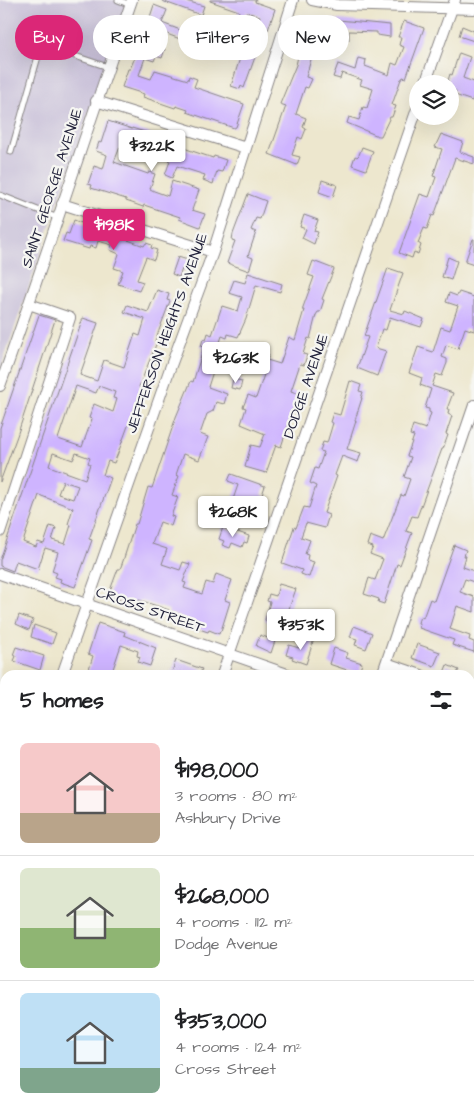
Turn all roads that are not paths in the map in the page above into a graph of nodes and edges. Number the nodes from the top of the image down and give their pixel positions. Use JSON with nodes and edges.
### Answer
{"nodes":[{"id":1,"x":118,"y":0,"type":"edge"},
{"id":2,"x":293,"y":0,"type":"edge"},
{"id":3,"x":312,"y":0,"type":"edge"},
{"id":4,"x":131,"y":2,"type":"edge"},
{"id":5,"x":454,"y":4,"type":"edge"},
{"id":6,"x":474,"y":9,"type":"edge"},
{"id":7,"x":108,"y":67,"type":"junction"},
{"id":8,"x":428,"y":75,"type":"edge"},
{"id":9,"x":96,"y":101,"type":"junction"},
{"id":10,"x":411,"y":125,"type":"edge"},
{"id":11,"x":246,"y":148,"type":"junction"},
{"id":12,"x":11,"y":152,"type":"dead end"},
{"id":13,"x":0,"y":195,"type":"edge"},
{"id":14,"x":62,"y":204,"type":"junction"},
{"id":15,"x":58,"y":218,"type":"junction"},
{"id":16,"x":213,"y":252,"type":"junction"},
{"id":17,"x":29,"y":304,"type":"junction"},
{"id":18,"x":3,"y":370,"type":"edge"},
{"id":19,"x":0,"y":386,"type":"edge"},
{"id":20,"x":474,"y":406,"type":"edge"},
{"id":21,"x":0,"y":532,"type":"edge"},
{"id":22,"x":0,"y":574,"type":"edge"},
{"id":23,"x":87,"y":604,"type":"junction"},
{"id":24,"x":229,"y":654,"type":"junction"},
{"id":25,"x":386,"y":663,"type":"junction"},
{"id":26,"x":64,"y":670,"type":"edge"},
{"id":27,"x":224,"y":670,"type":"edge"},
{"id":28,"x":275,"y":670,"type":"edge"},
{"id":29,"x":384,"y":670,"type":"edge"},
{"id":30,"x":406,"y":670,"type":"edge"}],
"edges":[{"from":1,"to":4,"type":"lane"},
{"from":2,"to":11,"type":"street","name":"JEFFERSON HEIGHTS AVENUE"},
{"from":3,"to":5,"type":"street"},
{"from":4,"to":7,"type":"street","name":"SAINT GEORGE AVENUE"},
{"from":5,"to":6,"type":"street"},
{"from":5,"to":8,"type":"street"},
{"from":7,"to":9,"type":"street","name":"SAINT GEORGE AVENUE"},
{"from":7,"to":12,"type":"lane"},
{"from":9,"to":11,"type":"street"},
{"from":9,"to":14,"type":"street","name":"SAINT GEORGE AVENUE"},
{"from":10,"to":24,"type":"street","name":"DODGE AVENUE"},
{"from":11,"to":16,"type":"street","name":"JEFFERSON HEIGHTS AVENUE"},
{"from":13,"to":15,"type":"lane"},
{"from":14,"to":15,"type":"street","name":"SAINT GEORGE AVENUE"},
{"from":14,"to":16,"type":"street"},
{"from":15,"to":17,"type":"street","name":"SAINT GEORGE AVENUE"},
{"from":16,"to":23,"type":"street","name":"JEFFERSON HEIGHTS AVENUE"},
{"from":17,"to":18,"type":"street","name":"SAINT GEORGE AVENUE"},
{"from":17,"to":21,"type":"street"},
{"from":18,"to":19,"type":"street","name":"SAINT GEORGE AVENUE"},
{"from":20,"to":25,"type":"street"},
{"from":22,"to":23,"type":"street","name":"CROSS STREET"},
{"from":23,"to":24,"type":"street","name":"CROSS STREET"},
{"from":23,"to":26,"type":"street","name":"JEFFERSON HEIGHTS AVENUE"},
{"from":24,"to":27,"type":"street","name":"DODGE AVENUE"},
{"from":24,"to":28,"type":"street","name":"CROSS STREET"},
{"from":25,"to":29,"type":"street"},
{"from":25,"to":30,"type":"street"}]}
